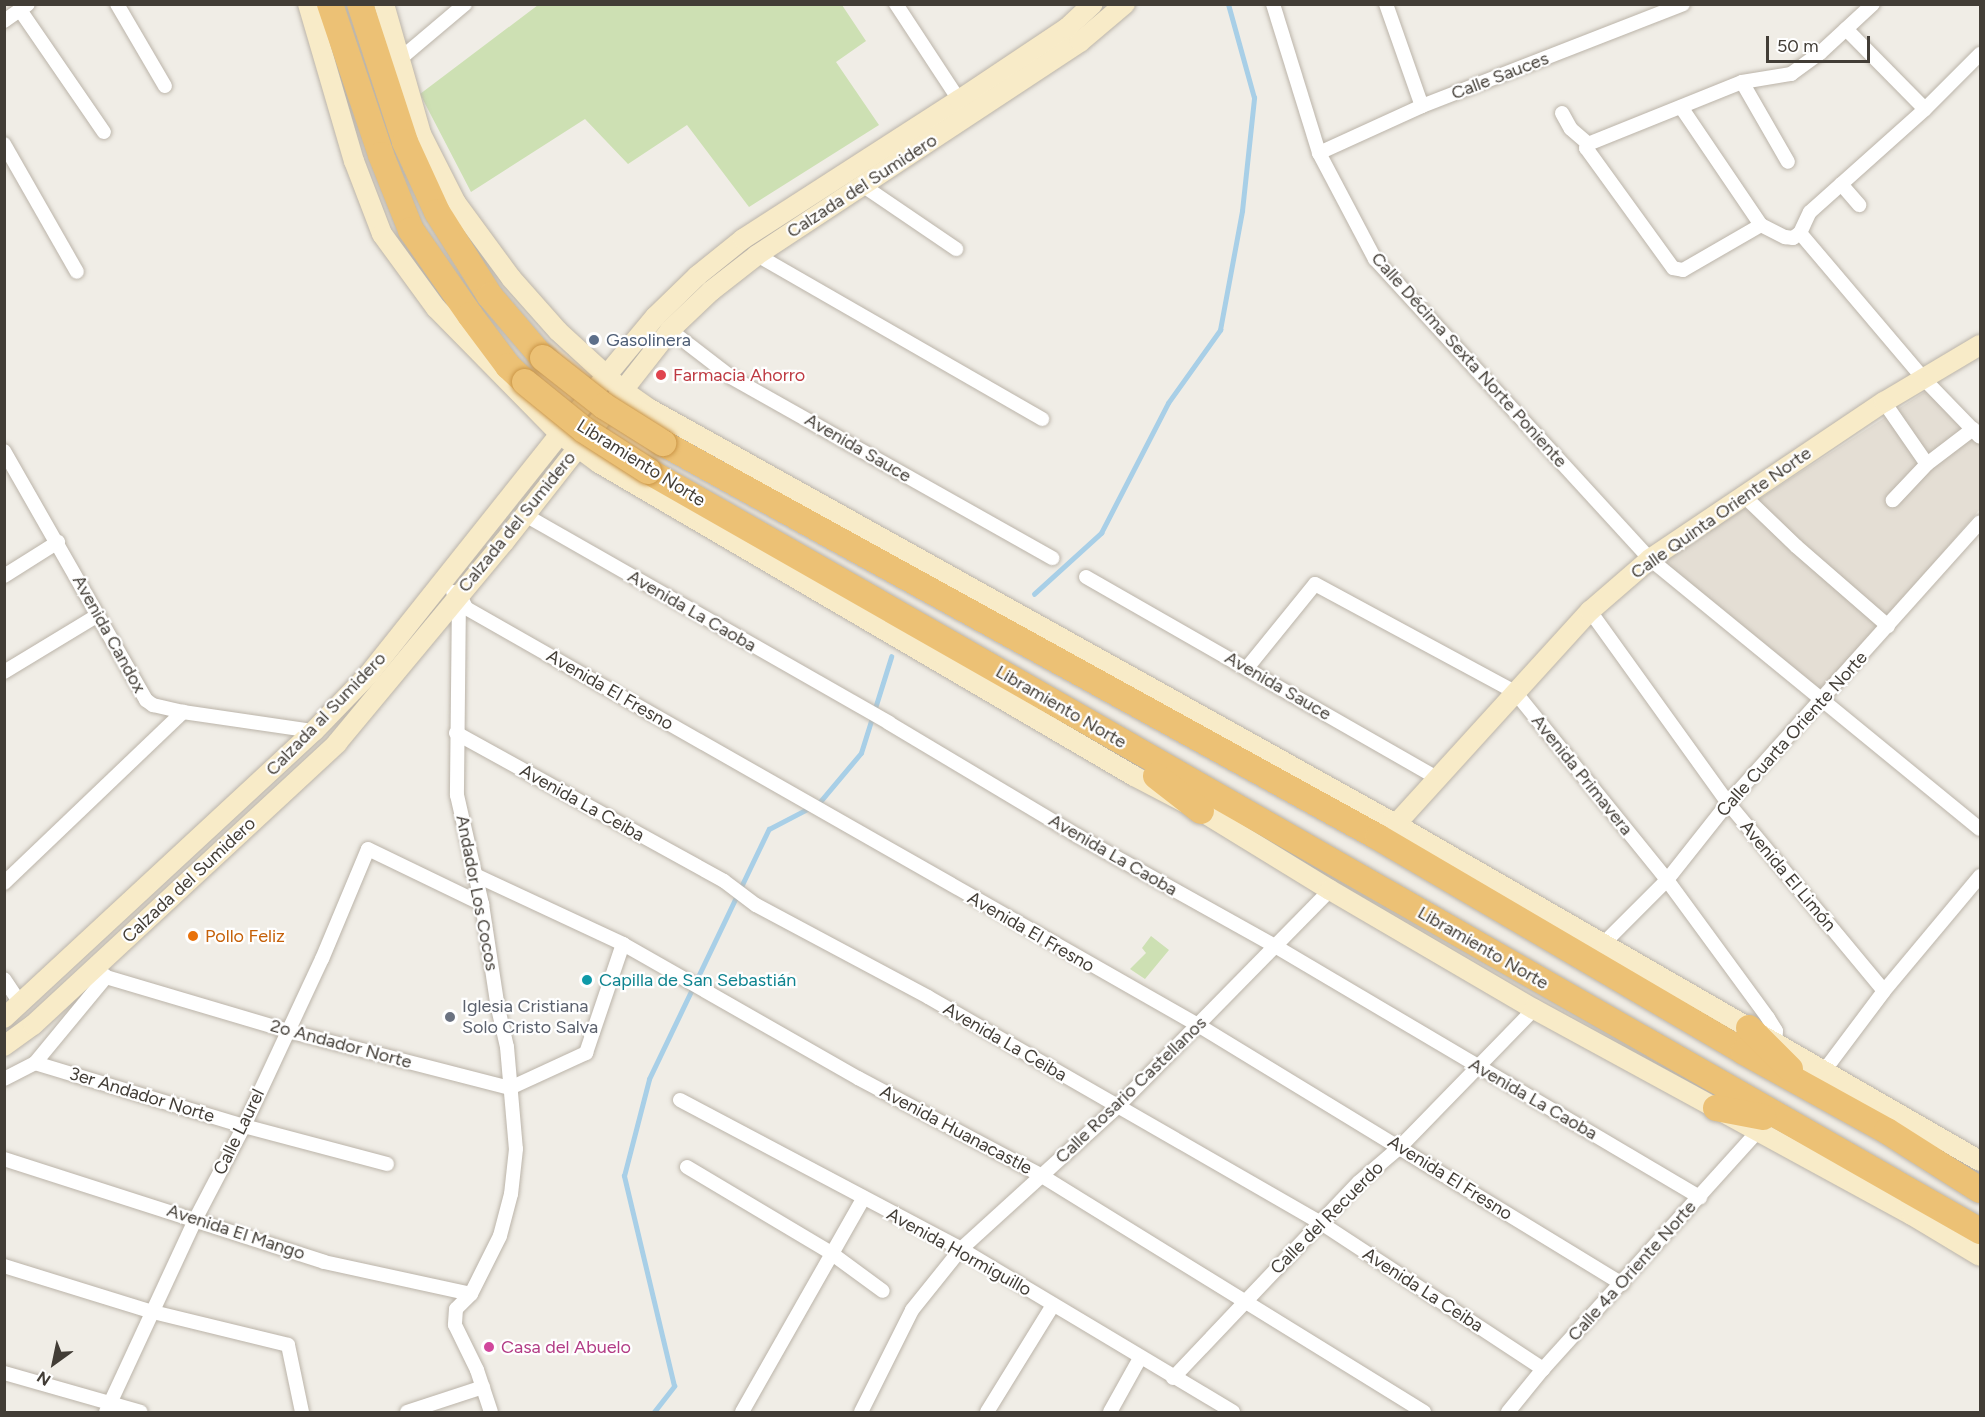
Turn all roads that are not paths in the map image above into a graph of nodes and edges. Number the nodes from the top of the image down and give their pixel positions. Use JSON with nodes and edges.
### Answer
{"nodes":[{"id":1,"x":117,"y":4,"type":"edge"},
{"id":2,"x":308,"y":4,"type":"edge"},
{"id":3,"x":330,"y":4,"type":"edge"},
{"id":4,"x":360,"y":4,"type":"edge"},
{"id":5,"x":384,"y":4,"type":"edge"},
{"id":6,"x":465,"y":4,"type":"edge"},
{"id":7,"x":1093,"y":4,"type":"edge"},
{"id":8,"x":1125,"y":4,"type":"edge"},
{"id":9,"x":1273,"y":4,"type":"edge"},
{"id":10,"x":1386,"y":4,"type":"edge"},
{"id":11,"x":1683,"y":4,"type":"edge"},
{"id":12,"x":1873,"y":4,"type":"edge"},
{"id":13,"x":902,"y":6,"type":"edge"},
{"id":14,"x":24,"y":7,"type":"edge"},
{"id":15,"x":4,"y":21,"type":"edge"},
{"id":16,"x":1846,"y":29,"type":"junction"},
{"id":17,"x":1053,"y":48,"type":"junction"},
{"id":18,"x":1980,"y":54,"type":"edge"},
{"id":19,"x":400,"y":59,"type":"junction"},
{"id":20,"x":1742,"y":82,"type":"junction"},
{"id":21,"x":165,"y":86,"type":"dead end"},
{"id":22,"x":959,"y":100,"type":"junction"},
{"id":23,"x":1422,"y":106,"type":"junction"},
{"id":24,"x":1681,"y":107,"type":"junction"},
{"id":25,"x":1925,"y":109,"type":"junction"},
{"id":26,"x":1562,"y":112,"type":"dead end"},
{"id":27,"x":104,"y":132,"type":"dead end"},
{"id":28,"x":4,"y":144,"type":"edge"},
{"id":29,"x":1587,"y":149,"type":"junction"},
{"id":30,"x":1319,"y":153,"type":"junction"},
{"id":31,"x":1788,"y":162,"type":"dead end"},
{"id":32,"x":1841,"y":184,"type":"junction"},
{"id":33,"x":862,"y":185,"type":"junction"},
{"id":34,"x":1859,"y":205,"type":"dead end"},
{"id":35,"x":1761,"y":225,"type":"junction"},
{"id":36,"x":1800,"y":233,"type":"junction"},
{"id":37,"x":956,"y":249,"type":"dead end"},
{"id":38,"x":757,"y":255,"type":"junction"},
{"id":39,"x":77,"y":272,"type":"dead end"},
{"id":40,"x":670,"y":330,"type":"junction"},
{"id":41,"x":558,"y":331,"type":"junction"},
{"id":42,"x":1980,"y":345,"type":"edge"},
{"id":43,"x":494,"y":368,"type":"junction"},
{"id":44,"x":606,"y":376,"type":"junction"},
{"id":45,"x":1922,"y":377,"type":"junction"},
{"id":46,"x":621,"y":389,"type":"junction"},
{"id":47,"x":1884,"y":402,"type":"junction"},
{"id":48,"x":1042,"y":419,"type":"dead end"},
{"id":49,"x":687,"y":430,"type":"junction"},
{"id":50,"x":1977,"y":433,"type":"edge"},
{"id":51,"x":561,"y":435,"type":"junction"},
{"id":52,"x":578,"y":448,"type":"junction"},
{"id":53,"x":4,"y":451,"type":"edge"},
{"id":54,"x":1927,"y":464,"type":"junction"},
{"id":55,"x":10,"y":473,"type":"edge"},
{"id":56,"x":655,"y":495,"type":"junction"},
{"id":57,"x":1743,"y":495,"type":"junction"},
{"id":58,"x":1893,"y":500,"type":"dead end"},
{"id":59,"x":525,"y":515,"type":"junction"},
{"id":60,"x":1980,"y":522,"type":"edge"},
{"id":61,"x":58,"y":542,"type":"junction"},
{"id":62,"x":1052,"y":558,"type":"dead end"},
{"id":63,"x":1650,"y":559,"type":"junction"},
{"id":64,"x":4,"y":576,"type":"edge"},
{"id":65,"x":1086,"y":577,"type":"dead end"},
{"id":66,"x":440,"y":587,"type":"junction"},
{"id":67,"x":459,"y":594,"type":"junction"},
{"id":68,"x":1590,"y":611,"type":"junction"},
{"id":69,"x":98,"y":615,"type":"junction"},
{"id":70,"x":1888,"y":626,"type":"junction"},
{"id":71,"x":1247,"y":668,"type":"junction"},
{"id":72,"x":4,"y":672,"type":"edge"},
{"id":73,"x":1092,"y":677,"type":"junction"},
{"id":74,"x":1150,"y":688,"type":"junction"},
{"id":75,"x":1515,"y":692,"type":"junction"},
{"id":76,"x":1823,"y":700,"type":"junction"},
{"id":77,"x":183,"y":712,"type":"junction"},
{"id":78,"x":1077,"y":716,"type":"junction"},
{"id":79,"x":314,"y":731,"type":"junction"},
{"id":80,"x":456,"y":733,"type":"junction"},
{"id":81,"x":1438,"y":778,"type":"junction"},
{"id":82,"x":1728,"y":803,"type":"junction"},
{"id":83,"x":1201,"y":811,"type":"junction"},
{"id":84,"x":1395,"y":825,"type":"junction"},
{"id":85,"x":1980,"y":829,"type":"edge"},
{"id":86,"x":186,"y":849,"type":"junction"},
{"id":87,"x":201,"y":869,"type":"junction"},
{"id":88,"x":473,"y":874,"type":"junction"},
{"id":89,"x":1980,"y":876,"type":"edge"},
{"id":90,"x":1667,"y":880,"type":"junction"},
{"id":91,"x":4,"y":884,"type":"edge"},
{"id":92,"x":1330,"y":890,"type":"junction"},
{"id":93,"x":482,"y":904,"type":"junction"},
{"id":94,"x":622,"y":944,"type":"junction"},
{"id":95,"x":1603,"y":944,"type":"junction"},
{"id":96,"x":1275,"y":946,"type":"junction"},
{"id":97,"x":101,"y":972,"type":"junction"},
{"id":98,"x":4,"y":979,"type":"edge"},
{"id":99,"x":1884,"y":991,"type":"junction"},
{"id":100,"x":20,"y":1003,"type":"junction"},
{"id":101,"x":1534,"y":1009,"type":"junction"},
{"id":102,"x":4,"y":1018,"type":"edge"},
{"id":103,"x":1198,"y":1025,"type":"junction"},
{"id":104,"x":1749,"y":1028,"type":"junction"},
{"id":105,"x":288,"y":1030,"type":"junction"},
{"id":106,"x":1775,"y":1044,"type":"junction"},
{"id":107,"x":4,"y":1046,"type":"edge"},
{"id":108,"x":35,"y":1063,"type":"junction"},
{"id":109,"x":1478,"y":1067,"type":"junction"},
{"id":110,"x":1824,"y":1071,"type":"junction"},
{"id":111,"x":4,"y":1079,"type":"edge"},
{"id":112,"x":1803,"y":1086,"type":"junction"},
{"id":113,"x":510,"y":1088,"type":"junction"},
{"id":114,"x":680,"y":1100,"type":"dead end"},
{"id":115,"x":1117,"y":1107,"type":"junction"},
{"id":116,"x":1716,"y":1108,"type":"junction"},
{"id":117,"x":1791,"y":1125,"type":"junction"},
{"id":118,"x":244,"y":1126,"type":"junction"},
{"id":119,"x":1758,"y":1131,"type":"junction"},
{"id":120,"x":1400,"y":1147,"type":"junction"},
{"id":121,"x":4,"y":1159,"type":"edge"},
{"id":122,"x":1980,"y":1161,"type":"edge"},
{"id":123,"x":387,"y":1164,"type":"dead end"},
{"id":124,"x":687,"y":1167,"type":"dead end"},
{"id":125,"x":1042,"y":1176,"type":"junction"},
{"id":126,"x":1980,"y":1190,"type":"edge"},
{"id":127,"x":1700,"y":1197,"type":"junction"},
{"id":128,"x":863,"y":1199,"type":"junction"},
{"id":129,"x":196,"y":1218,"type":"junction"},
{"id":130,"x":1321,"y":1223,"type":"junction"},
{"id":131,"x":1980,"y":1231,"type":"edge"},
{"id":132,"x":961,"y":1249,"type":"junction"},
{"id":133,"x":831,"y":1253,"type":"junction"},
{"id":134,"x":1980,"y":1256,"type":"edge"},
{"id":135,"x":4,"y":1266,"type":"edge"},
{"id":136,"x":1622,"y":1284,"type":"junction"},
{"id":137,"x":883,"y":1291,"type":"dead end"},
{"id":138,"x":471,"y":1294,"type":"junction"},
{"id":139,"x":1245,"y":1301,"type":"junction"},
{"id":140,"x":1053,"y":1305,"type":"junction"},
{"id":141,"x":153,"y":1312,"type":"junction"},
{"id":142,"x":1140,"y":1358,"type":"junction"},
{"id":143,"x":1543,"y":1369,"type":"junction"},
{"id":144,"x":4,"y":1373,"type":"edge"},
{"id":145,"x":1173,"y":1378,"type":"junction"},
{"id":146,"x":483,"y":1387,"type":"junction"},
{"id":147,"x":108,"y":1408,"type":"edge"},
{"id":148,"x":1231,"y":1412,"type":"edge"},
{"id":149,"x":141,"y":1413,"type":"edge"},
{"id":150,"x":302,"y":1413,"type":"edge"},
{"id":151,"x":407,"y":1413,"type":"edge"},
{"id":152,"x":491,"y":1413,"type":"edge"},
{"id":153,"x":742,"y":1413,"type":"edge"},
{"id":154,"x":861,"y":1413,"type":"edge"},
{"id":155,"x":987,"y":1413,"type":"edge"},
{"id":156,"x":1110,"y":1413,"type":"edge"},
{"id":157,"x":1424,"y":1413,"type":"edge"},
{"id":158,"x":1508,"y":1413,"type":"edge"}],
"edges":[{"from":1,"to":21,"type":"street"},
{"from":2,"to":43,"type":"street"},
{"from":3,"to":78,"type":"highway","name":"Libramiento Norte","bridge":true},
{"from":4,"to":73,"type":"highway","name":"Libramiento Norte","bridge":true},
{"from":5,"to":19,"type":"street"},
{"from":6,"to":19,"type":"street"},
{"from":7,"to":17,"type":"street","name":"Calzada al Sumidero"},
{"from":8,"to":17,"type":"street","name":"Calzada del Sumidero"},
{"from":9,"to":30,"type":"street","name":"Calle Décima Sexta Norte Poniente"},
{"from":10,"to":23,"type":"street"},
{"from":11,"to":23,"type":"street","name":"Calle Sauces"},
{"from":12,"to":16,"type":"street"},
{"from":13,"to":22,"type":"street"},
{"from":14,"to":15,"type":"street"},
{"from":14,"to":27,"type":"street"},
{"from":16,"to":20,"type":"street"},
{"from":16,"to":25,"type":"street"},
{"from":17,"to":22,"type":"street","name":"Calzada al Sumidero"},
{"from":17,"to":33,"type":"street","name":"Calzada del Sumidero"},
{"from":18,"to":25,"type":"street"},
{"from":19,"to":41,"type":"street"},
{"from":20,"to":24,"type":"street"},
{"from":20,"to":31,"type":"street"},
{"from":22,"to":44,"type":"street","name":"Calzada al Sumidero"},
{"from":23,"to":30,"type":"street","name":"Calle Sauces"},
{"from":24,"to":29,"type":"street"},
{"from":24,"to":35,"type":"street"},
{"from":25,"to":32,"type":"street"},
{"from":26,"to":29,"type":"street"},
{"from":28,"to":39,"type":"street"},
{"from":29,"to":35,"type":"street"},
{"from":30,"to":63,"type":"street","name":"Calle Décima Sexta Norte Poniente"},
{"from":32,"to":34,"type":"street"},
{"from":32,"to":36,"type":"street"},
{"from":33,"to":37,"type":"street"},
{"from":33,"to":38,"type":"street","name":"Calzada del Sumidero"},
{"from":35,"to":36,"type":"street"},
{"from":36,"to":45,"type":"street"},
{"from":38,"to":40,"type":"street","name":"Calzada del Sumidero"},
{"from":38,"to":48,"type":"street"},
{"from":40,"to":46,"type":"street","name":"Calzada del Sumidero"},
{"from":40,"to":62,"type":"street","name":"Avenida Sauce"},
{"from":41,"to":43,"type":"street"},
{"from":41,"to":44,"type":"street"},
{"from":42,"to":45,"type":"street","name":"Calle Quinta Oriente Norte"},
{"from":43,"to":51,"type":"street"},
{"from":44,"to":46,"type":"street"},
{"from":44,"to":51,"type":"street","name":"Calzada al Sumidero"},
{"from":45,"to":47,"type":"street","name":"Calle Quinta Oriente Norte"},
{"from":45,"to":50,"type":"street"},
{"from":46,"to":49,"type":"street"},
{"from":46,"to":52,"type":"street","name":"Calzada del Sumidero"},
{"from":47,"to":54,"type":"street"},
{"from":47,"to":57,"type":"street","name":"Calle Quinta Oriente Norte"},
{"from":49,"to":56,"type":"street"},
{"from":49,"to":74,"type":"street"},
{"from":50,"to":54,"type":"street"},
{"from":51,"to":52,"type":"street"},
{"from":51,"to":66,"type":"street","name":"Calzada al Sumidero"},
{"from":52,"to":56,"type":"street"},
{"from":52,"to":59,"type":"street","name":"Calzada del Sumidero"},
{"from":53,"to":55,"type":"street","name":"Avenida Candox"},
{"from":54,"to":58,"type":"street"},
{"from":55,"to":61,"type":"street","name":"Avenida Candox"},
{"from":56,"to":83,"type":"street"},
{"from":57,"to":63,"type":"street","name":"Calle Quinta Oriente Norte"},
{"from":57,"to":70,"type":"street"},
{"from":59,"to":67,"type":"street","name":"Calzada del Sumidero"},
{"from":59,"to":96,"type":"street","name":"Avenida La Caoba"},
{"from":60,"to":70,"type":"street","name":"Calle Cuarta Oriente Norte"},
{"from":61,"to":64,"type":"street"},
{"from":61,"to":69,"type":"street","name":"Avenida Candox"},
{"from":63,"to":68,"type":"street","name":"Calle Quinta Oriente Norte"},
{"from":63,"to":76,"type":"street","name":"Calle Décima Sexta Norte Poniente"},
{"from":65,"to":71,"type":"street","name":"Avenida Sauce"},
{"from":66,"to":67,"type":"street","name":"Avenida El Fresno"},
{"from":66,"to":79,"type":"street","name":"Calzada al Sumidero"},
{"from":67,"to":80,"type":"street","name":"Andador Los Cocos"},
{"from":67,"to":87,"type":"street","name":"Calzada del Sumidero"},
{"from":67,"to":103,"type":"street","name":"Avenida El Fresno"},
{"from":68,"to":75,"type":"street","name":"Calle Quinta Oriente Norte"},
{"from":68,"to":82,"type":"street","name":"Avenida El Limón"},
{"from":69,"to":72,"type":"street"},
{"from":69,"to":77,"type":"street","name":"Avenida Candox"},
{"from":70,"to":76,"type":"street","name":"Calle Cuarta Oriente Norte"},
{"from":71,"to":75,"type":"street","name":"Avenida Primavera"},
{"from":71,"to":81,"type":"street","name":"Avenida Sauce"},
{"from":73,"to":74,"type":"highway"},
{"from":73,"to":112,"type":"highway","name":"Libramiento Norte"},
{"from":74,"to":84,"type":"street"},
{"from":75,"to":81,"type":"street","name":"Calle Quinta Oriente Norte"},
{"from":75,"to":90,"type":"street","name":"Avenida Primavera"},
{"from":76,"to":82,"type":"street","name":"Calle Cuarta Oriente Norte"},
{"from":76,"to":85,"type":"street","name":"Calle Décima Sexta Norte Poniente"},
{"from":77,"to":79,"type":"street","name":"Avenida Candox"},
{"from":77,"to":91,"type":"street"},
{"from":78,"to":83,"type":"highway"},
{"from":78,"to":117,"type":"highway","name":"Libramiento Norte"},
{"from":79,"to":86,"type":"street","name":"Calzada al Sumidero"},
{"from":80,"to":88,"type":"street","name":"Andador Los Cocos"},
{"from":80,"to":115,"type":"street","name":"Avenida La Ceiba"},
{"from":81,"to":84,"type":"street","name":"Calle Quinta Oriente Norte"},
{"from":82,"to":90,"type":"street","name":"Calle Cuarta Oriente Norte"},
{"from":82,"to":99,"type":"street","name":"Avenida El Limón"},
{"from":83,"to":92,"type":"street"},
{"from":84,"to":95,"type":"street"},
{"from":86,"to":87,"type":"street"},
{"from":86,"to":100,"type":"street","name":"Calzada al Sumidero"},
{"from":87,"to":97,"type":"street","name":"Calzada del Sumidero"},
{"from":88,"to":93,"type":"street","name":"Andador Los Cocos"},
{"from":88,"to":94,"type":"street","name":"Avenida Huanacastle"},
{"from":89,"to":99,"type":"street"},
{"from":90,"to":95,"type":"street","name":"Calle Cuarta Oriente Norte"},
{"from":90,"to":106,"type":"street","name":"Avenida Primavera"},
{"from":92,"to":96,"type":"street","name":"Calle Rosario Castellanos"},
{"from":92,"to":101,"type":"street"},
{"from":93,"to":105,"type":"street","name":"Calle Laurel"},
{"from":93,"to":113,"type":"street","name":"Andador Los Cocos"},
{"from":94,"to":113,"type":"street"},
{"from":94,"to":125,"type":"street","name":"Avenida Huanacastle"},
{"from":95,"to":104,"type":"street"},
{"from":96,"to":103,"type":"street","name":"Calle Rosario Castellanos"},
{"from":96,"to":109,"type":"street","name":"Avenida La Caoba"},
{"from":97,"to":105,"type":"street","name":"2o Andador Norte"},
{"from":97,"to":107,"type":"street","name":"Calzada del Sumidero"},
{"from":97,"to":108,"type":"street"},
{"from":98,"to":100,"type":"street"},
{"from":99,"to":110,"type":"street"},
{"from":100,"to":102,"type":"street","name":"Calzada al Sumidero"},
{"from":101,"to":109,"type":"street","name":"Calle del Recuerdo"},
{"from":101,"to":116,"type":"street"},
{"from":103,"to":115,"type":"street","name":"Calle Rosario Castellanos"},
{"from":103,"to":120,"type":"street","name":"Avenida El Fresno"},
{"from":104,"to":106,"type":"street"},
{"from":104,"to":112,"type":"highway"},
{"from":105,"to":113,"type":"street","name":"2o Andador Norte"},
{"from":105,"to":118,"type":"street","name":"Calle Laurel"},
{"from":106,"to":110,"type":"street"},
{"from":108,"to":111,"type":"street"},
{"from":108,"to":118,"type":"street","name":"3er Andador Norte"},
{"from":109,"to":120,"type":"street","name":"Calle del Recuerdo"},
{"from":109,"to":127,"type":"street","name":"Avenida La Caoba"},
{"from":110,"to":122,"type":"street"},
{"from":112,"to":126,"type":"highway","name":"Libramiento Norte"},
{"from":113,"to":138,"type":"street","name":"Andador Los Cocos"},
{"from":114,"to":128,"type":"street","name":"Avenida Hormiguillo"},
{"from":115,"to":125,"type":"street","name":"Calle Rosario Castellanos"},
{"from":115,"to":130,"type":"street","name":"Avenida La Ceiba"},
{"from":116,"to":117,"type":"highway"},
{"from":116,"to":119,"type":"street"},
{"from":117,"to":131,"type":"highway","name":"Libramiento Norte"},
{"from":118,"to":123,"type":"street","name":"3er Andador Norte"},
{"from":118,"to":129,"type":"street","name":"Calle Laurel"},
{"from":119,"to":127,"type":"street","name":"Calle 4a Oriente Norte"},
{"from":119,"to":134,"type":"street"},
{"from":120,"to":130,"type":"street","name":"Calle del Recuerdo"},
{"from":120,"to":136,"type":"street","name":"Avenida El Fresno"},
{"from":121,"to":129,"type":"street","name":"Avenida El Mango"},
{"from":124,"to":133,"type":"street"},
{"from":125,"to":132,"type":"street","name":"Calle Rosario Castellanos"},
{"from":125,"to":139,"type":"street","name":"Avenida Huanacastle"},
{"from":127,"to":136,"type":"street","name":"Calle 4a Oriente Norte"},
{"from":128,"to":132,"type":"street","name":"Avenida Hormiguillo"},
{"from":128,"to":133,"type":"street"},
{"from":129,"to":138,"type":"street","name":"Avenida El Mango"},
{"from":129,"to":141,"type":"street","name":"Calle Laurel"},
{"from":130,"to":139,"type":"street","name":"Calle del Recuerdo"},
{"from":130,"to":143,"type":"street","name":"Avenida La Ceiba"},
{"from":132,"to":140,"type":"street","name":"Avenida Hormiguillo"},
{"from":132,"to":154,"type":"street","name":"Calle Rosario Castellanos"},
{"from":133,"to":137,"type":"street"},
{"from":133,"to":153,"type":"street"},
{"from":135,"to":141,"type":"street"},
{"from":136,"to":143,"type":"street","name":"Calle 4a Oriente Norte"},
{"from":138,"to":146,"type":"street","name":"Andador Los Cocos"},
{"from":139,"to":145,"type":"street","name":"Calle del Recuerdo"},
{"from":139,"to":157,"type":"street","name":"Avenida Huanacastle"},
{"from":140,"to":142,"type":"street","name":"Avenida Hormiguillo"},
{"from":140,"to":155,"type":"street"},
{"from":141,"to":147,"type":"street","name":"Calle Laurel"},
{"from":141,"to":150,"type":"street"},
{"from":142,"to":145,"type":"street","name":"Avenida Hormiguillo"},
{"from":142,"to":156,"type":"street"},
{"from":143,"to":158,"type":"street","name":"Calle 4a Oriente Norte"},
{"from":144,"to":147,"type":"street"},
{"from":145,"to":148,"type":"street","name":"Avenida Hormiguillo"},
{"from":146,"to":151,"type":"street"},
{"from":146,"to":152,"type":"street","name":"Andador Los Cocos"},
{"from":147,"to":149,"type":"street"}]}
